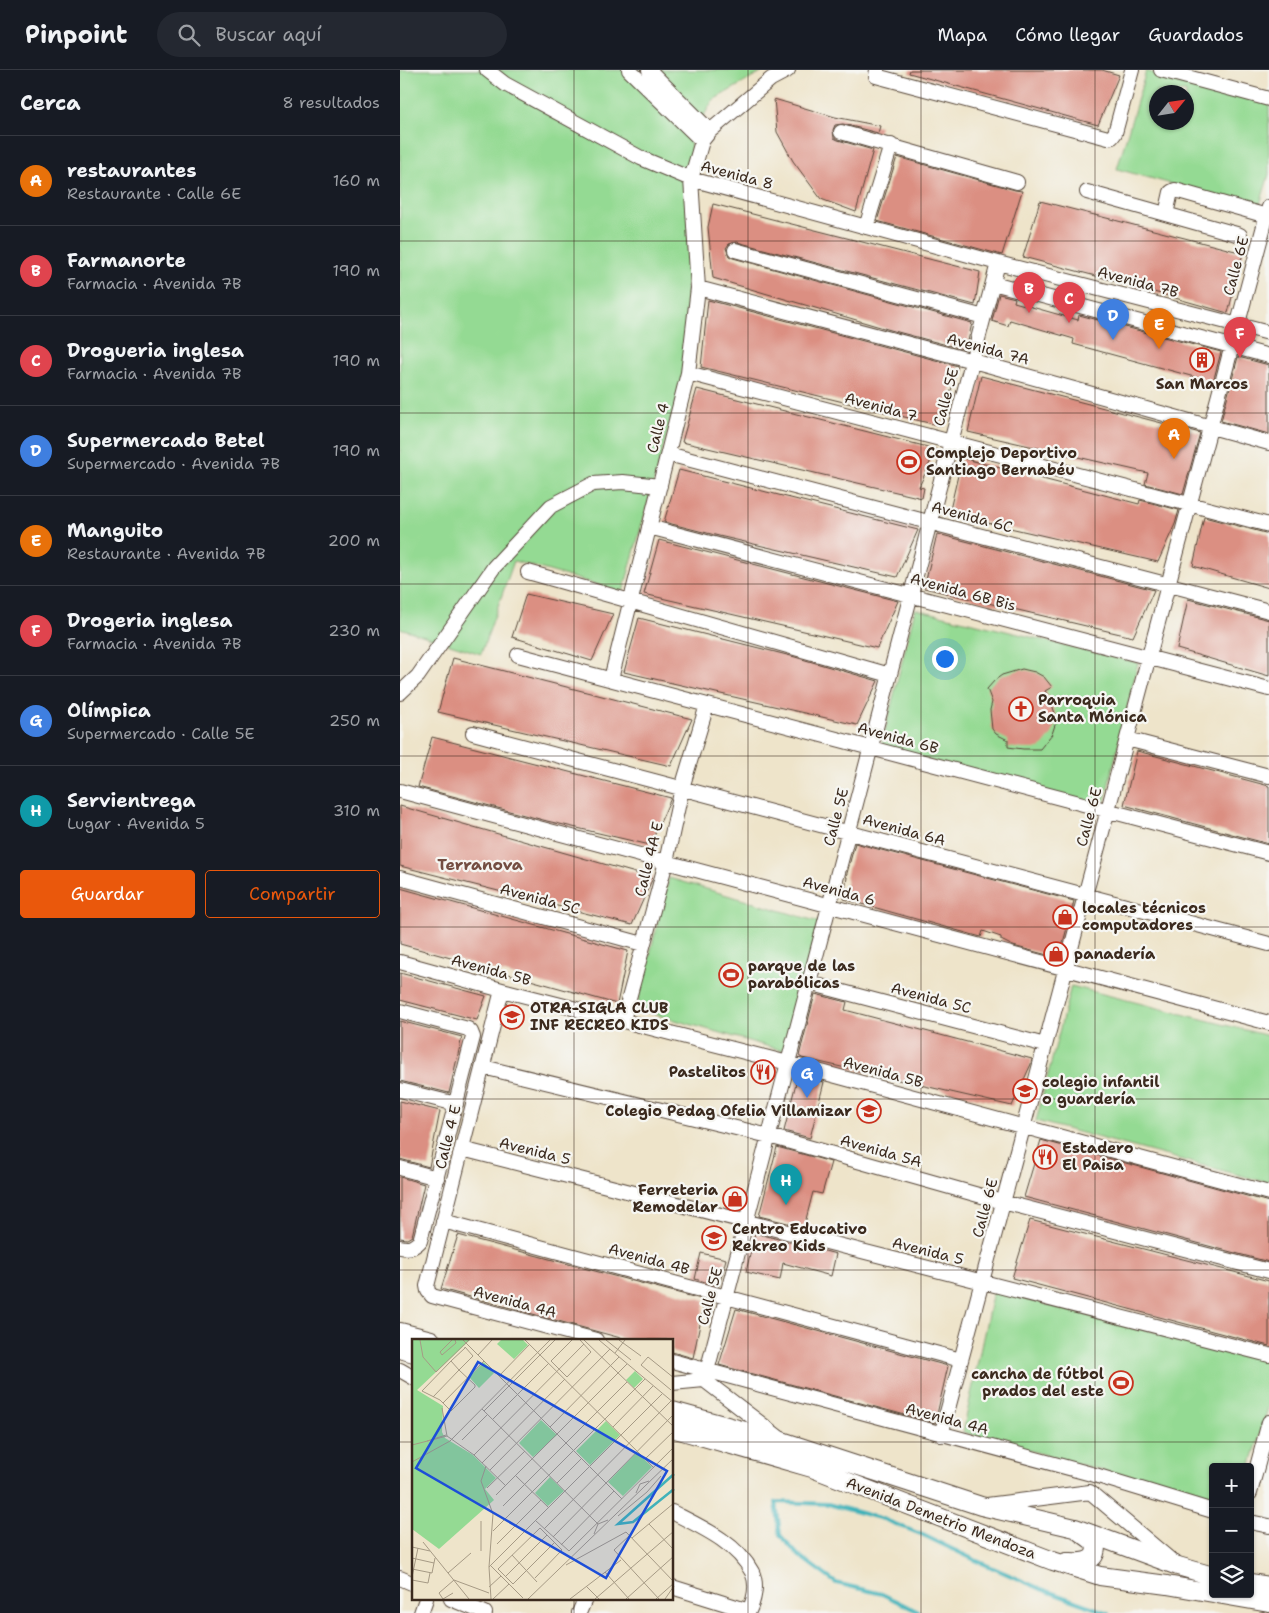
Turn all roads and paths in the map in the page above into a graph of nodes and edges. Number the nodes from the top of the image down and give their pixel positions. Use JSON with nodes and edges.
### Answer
{"nodes":[{"id":1,"x":487,"y":70,"type":"edge"},
{"id":2,"x":629,"y":70,"type":"edge"},
{"id":3,"x":649,"y":70,"type":"edge"},
{"id":4,"x":788,"y":70,"type":"edge"},
{"id":5,"x":878,"y":70,"type":"edge"},
{"id":6,"x":1132,"y":70,"type":"edge"},
{"id":7,"x":1163,"y":70,"type":"edge"},
{"id":8,"x":769,"y":74,"type":"edge"},
{"id":9,"x":1269,"y":99,"type":"edge"},
{"id":10,"x":841,"y":132,"type":"dead end"},
{"id":11,"x":706,"y":136,"type":"junction"},
{"id":12,"x":891,"y":145,"type":"junction"},
{"id":13,"x":690,"y":179,"type":"junction"},
{"id":14,"x":1017,"y":182,"type":"dead end"},
{"id":15,"x":1087,"y":192,"type":"dead end"},
{"id":16,"x":1268,"y":211,"type":"edge"},
{"id":17,"x":1166,"y":214,"type":"junction"},
{"id":18,"x":866,"y":227,"type":"junction"},
{"id":19,"x":1240,"y":235,"type":"dead end"},
{"id":20,"x":735,"y":250,"type":"dead end"},
{"id":21,"x":1263,"y":250,"type":"edge"},
{"id":22,"x":998,"y":263,"type":"junction"},
{"id":23,"x":993,"y":283,"type":"junction"},
{"id":24,"x":698,"y":288,"type":"junction"},
{"id":25,"x":1098,"y":289,"type":"junction"},
{"id":26,"x":1094,"y":310,"type":"junction"},
{"id":27,"x":984,"y":317,"type":"junction"},
{"id":28,"x":1237,"y":325,"type":"junction"},
{"id":29,"x":1269,"y":333,"type":"edge"},
{"id":30,"x":1232,"y":346,"type":"junction"},
{"id":31,"x":1269,"y":356,"type":"edge"},
{"id":32,"x":973,"y":361,"type":"junction"},
{"id":33,"x":688,"y":373,"type":"junction"},
{"id":34,"x":1210,"y":428,"type":"junction"},
{"id":35,"x":951,"y":442,"type":"junction"},
{"id":36,"x":1269,"y":443,"type":"edge"},
{"id":37,"x":668,"y":454,"type":"junction"},
{"id":38,"x":660,"y":486,"type":"junction"},
{"id":39,"x":1190,"y":505,"type":"junction"},
{"id":40,"x":930,"y":523,"type":"junction"},
{"id":41,"x":1269,"y":525,"type":"edge"},
{"id":42,"x":649,"y":527,"type":"junction"},
{"id":43,"x":528,"y":572,"type":"dead end"},
{"id":44,"x":1168,"y":585,"type":"junction"},
{"id":45,"x":911,"y":596,"type":"junction"},
{"id":46,"x":630,"y":601,"type":"junction"},
{"id":47,"x":1269,"y":611,"type":"edge"},
{"id":48,"x":518,"y":655,"type":"dead end"},
{"id":49,"x":1149,"y":658,"type":"junction"},
{"id":50,"x":890,"y":675,"type":"junction"},
{"id":51,"x":611,"y":679,"type":"junction"},
{"id":52,"x":1269,"y":689,"type":"edge"},
{"id":53,"x":400,"y":693,"type":"edge"},
{"id":54,"x":707,"y":705,"type":"junction"},
{"id":55,"x":474,"y":733,"type":"dead end"},
{"id":56,"x":1127,"y":739,"type":"junction"},
{"id":57,"x":871,"y":748,"type":"junction"},
{"id":58,"x":1269,"y":776,"type":"edge"},
{"id":59,"x":682,"y":788,"type":"junction"},
{"id":60,"x":400,"y":792,"type":"edge"},
{"id":61,"x":1108,"y":811,"type":"junction"},
{"id":62,"x":849,"y":832,"type":"junction"},
{"id":63,"x":1269,"y":853,"type":"edge"},
{"id":64,"x":666,"y":862,"type":"junction"},
{"id":65,"x":400,"y":878,"type":"edge"},
{"id":66,"x":1086,"y":895,"type":"junction"},
{"id":67,"x":829,"y":906,"type":"junction"},
{"id":68,"x":643,"y":944,"type":"junction"},
{"id":69,"x":1269,"y":944,"type":"edge"},
{"id":70,"x":400,"y":962,"type":"edge"},
{"id":71,"x":1066,"y":968,"type":"junction"},
{"id":72,"x":809,"y":983,"type":"junction"},
{"id":73,"x":502,"y":990,"type":"junction"},
{"id":74,"x":400,"y":1011,"type":"edge"},
{"id":75,"x":623,"y":1020,"type":"junction"},
{"id":76,"x":1269,"y":1022,"type":"edge"},
{"id":77,"x":1045,"y":1045,"type":"junction"},
{"id":78,"x":788,"y":1063,"type":"junction"},
{"id":79,"x":483,"y":1067,"type":"junction"},
{"id":80,"x":400,"y":1090,"type":"edge"},
{"id":81,"x":456,"y":1104,"type":"junction"},
{"id":82,"x":1024,"y":1126,"type":"junction"},
{"id":83,"x":769,"y":1136,"type":"junction"},
{"id":84,"x":462,"y":1149,"type":"junction"},
{"id":85,"x":400,"y":1168,"type":"edge"},
{"id":86,"x":437,"y":1178,"type":"junction"},
{"id":87,"x":1269,"y":1193,"type":"edge"},
{"id":88,"x":1003,"y":1202,"type":"junction"},
{"id":89,"x":443,"y":1221,"type":"junction"},
{"id":90,"x":746,"y":1222,"type":"junction"},
{"id":91,"x":400,"y":1247,"type":"edge"},
{"id":92,"x":1269,"y":1272,"type":"edge"},
{"id":93,"x":982,"y":1282,"type":"junction"},
{"id":94,"x":428,"y":1291,"type":"joint"},
{"id":95,"x":727,"y":1297,"type":"junction"},
{"id":96,"x":400,"y":1332,"type":"edge"},
{"id":97,"x":426,"y":1339,"type":"edge"},
{"id":98,"x":592,"y":1339,"type":"edge"},
{"id":99,"x":400,"y":1348,"type":"edge"},
{"id":100,"x":412,"y":1352,"type":"edge"},
{"id":101,"x":1269,"y":1355,"type":"edge"},
{"id":102,"x":961,"y":1360,"type":"junction"},
{"id":103,"x":674,"y":1362,"type":"edge"},
{"id":104,"x":400,"y":1370,"type":"edge"},
{"id":105,"x":706,"y":1375,"type":"junction"},
{"id":106,"x":412,"y":1377,"type":"edge"},
{"id":107,"x":674,"y":1382,"type":"edge"},
{"id":108,"x":674,"y":1411,"type":"edge"},
{"id":109,"x":1269,"y":1422,"type":"edge"},
{"id":110,"x":674,"y":1429,"type":"edge"},
{"id":111,"x":941,"y":1435,"type":"junction"},
{"id":112,"x":1267,"y":1440,"type":"edge"},
{"id":113,"x":785,"y":1442,"type":"junction"},
{"id":114,"x":1095,"y":1475,"type":"junction"},
{"id":115,"x":1254,"y":1481,"type":"edge"},
{"id":116,"x":1090,"y":1492,"type":"junction"},
{"id":117,"x":981,"y":1506,"type":"junction"},
{"id":118,"x":1209,"y":1510,"type":"edge"},
{"id":119,"x":674,"y":1513,"type":"edge"},
{"id":120,"x":1254,"y":1523,"type":"edge"},
{"id":121,"x":1269,"y":1526,"type":"edge"},
{"id":122,"x":1075,"y":1528,"type":"junction"},
{"id":123,"x":1053,"y":1561,"type":"junction"},
{"id":124,"x":1178,"y":1566,"type":"junction"},
{"id":125,"x":1209,"y":1575,"type":"edge"},
{"id":126,"x":400,"y":1578,"type":"edge"},
{"id":127,"x":412,"y":1583,"type":"edge"},
{"id":128,"x":1254,"y":1584,"type":"edge"},
{"id":129,"x":1269,"y":1586,"type":"edge"},
{"id":130,"x":674,"y":1587,"type":"edge"},
{"id":131,"x":1209,"y":1592,"type":"edge"},
{"id":132,"x":1240,"y":1598,"type":"edge"},
{"id":133,"x":426,"y":1600,"type":"edge"},
{"id":134,"x":452,"y":1600,"type":"edge"},
{"id":135,"x":585,"y":1600,"type":"edge"},
{"id":136,"x":1269,"y":1603,"type":"edge"},
{"id":137,"x":749,"y":1612,"type":"edge"},
{"id":138,"x":421,"y":1613,"type":"edge"},
{"id":139,"x":484,"y":1613,"type":"edge"},
{"id":140,"x":580,"y":1613,"type":"edge"}],
"edges":[{"from":1,"to":13,"type":"street","name":"Avenida 8"},
{"from":2,"to":11,"type":"street"},
{"from":3,"to":11,"type":"street"},
{"from":4,"to":8,"type":"street"},
{"from":5,"to":6,"type":"street"},
{"from":7,"to":9,"type":"street"},
{"from":8,"to":11,"type":"street"},
{"from":10,"to":12,"type":"street"},
{"from":11,"to":13,"type":"street"},
{"from":12,"to":14,"type":"street"},
{"from":12,"to":18,"type":"street"},
{"from":13,"to":18,"type":"street","name":"Avenida 8"},
{"from":13,"to":24,"type":"street","name":"Calle 4"},
{"from":15,"to":17,"type":"street"},
{"from":16,"to":17,"type":"street"},
{"from":16,"to":21,"type":"street","name":"Calle 6E"},
{"from":17,"to":19,"type":"street"},
{"from":18,"to":22,"type":"street","name":"Avenida 8"},
{"from":20,"to":27,"type":"street"},
{"from":21,"to":28,"type":"street","name":"Calle 6E"},
{"from":22,"to":23,"type":"street","name":"Calle 5E"},
{"from":22,"to":25,"type":"street","name":"Avenida 7B"},
{"from":23,"to":26,"type":"street"},
{"from":23,"to":27,"type":"street","name":"Calle 5E"},
{"from":24,"to":32,"type":"street","name":"Avenida 7A"},
{"from":24,"to":33,"type":"street","name":"Calle 4"},
{"from":25,"to":26,"type":"street"},
{"from":25,"to":28,"type":"street","name":"Avenida 7B"},
{"from":26,"to":30,"type":"street"},
{"from":27,"to":32,"type":"street","name":"Calle 5E"},
{"from":28,"to":29,"type":"street","name":"Avenida 7B"},
{"from":28,"to":30,"type":"street","name":"Calle 6E"},
{"from":30,"to":31,"type":"street"},
{"from":30,"to":34,"type":"street","name":"Calle 6E"},
{"from":32,"to":34,"type":"street","name":"Avenida 7A"},
{"from":32,"to":35,"type":"street","name":"Calle 5E"},
{"from":33,"to":35,"type":"street","name":"Avenida 7"},
{"from":33,"to":37,"type":"street","name":"Calle 4"},
{"from":34,"to":36,"type":"street","name":"Avenida 7A"},
{"from":34,"to":39,"type":"street","name":"Calle 6E"},
{"from":35,"to":39,"type":"street","name":"Avenida 7"},
{"from":35,"to":40,"type":"street","name":"Calle 5E"},
{"from":37,"to":38,"type":"street","name":"Calle 4"},
{"from":37,"to":40,"type":"street","name":"Avenida 6C"},
{"from":38,"to":42,"type":"street","name":"Calle 4"},
{"from":38,"to":53,"type":"street"},
{"from":39,"to":41,"type":"street","name":"Avenida 7"},
{"from":39,"to":44,"type":"street","name":"Calle 6E"},
{"from":40,"to":44,"type":"street","name":"Avenida 6C"},
{"from":40,"to":45,"type":"street","name":"Calle 5E"},
{"from":42,"to":45,"type":"street","name":"Avenida 6B Bis"},
{"from":42,"to":46,"type":"street","name":"Calle 4"},
{"from":43,"to":46,"type":"street"},
{"from":44,"to":47,"type":"street","name":"Avenida 6C"},
{"from":44,"to":49,"type":"street","name":"Calle 6E"},
{"from":45,"to":49,"type":"street","name":"Avenida 6B Bis"},
{"from":45,"to":50,"type":"street","name":"Calle 5E"},
{"from":46,"to":50,"type":"street"},
{"from":46,"to":51,"type":"street","name":"Calle 4"},
{"from":48,"to":51,"type":"street","name":"Avenida 6B"},
{"from":49,"to":52,"type":"street","name":"Avenida 6B Bis"},
{"from":49,"to":56,"type":"street","name":"Calle 6E"},
{"from":50,"to":57,"type":"street","name":"Calle 5E"},
{"from":51,"to":54,"type":"street","name":"Avenida 6B"},
{"from":54,"to":57,"type":"street","name":"Avenida 6B"},
{"from":54,"to":59,"type":"street","name":"Calle 4A E"},
{"from":55,"to":59,"type":"street","name":"Avenida 6A"},
{"from":56,"to":58,"type":"street"},
{"from":56,"to":61,"type":"street","name":"Calle 6E"},
{"from":57,"to":61,"type":"street","name":"Avenida 6B"},
{"from":57,"to":62,"type":"street","name":"Calle 5E"},
{"from":59,"to":62,"type":"street","name":"Avenida 6A"},
{"from":59,"to":64,"type":"street","name":"Calle 4A E"},
{"from":60,"to":64,"type":"street","name":"Avenida 6"},
{"from":61,"to":63,"type":"street","name":"Avenida 6B"},
{"from":61,"to":66,"type":"street","name":"Calle 6E"},
{"from":62,"to":66,"type":"street","name":"Avenida 6A"},
{"from":62,"to":67,"type":"street","name":"Calle 5E"},
{"from":64,"to":67,"type":"street","name":"Avenida 6"},
{"from":64,"to":68,"type":"street","name":"Calle 4A E"},
{"from":65,"to":68,"type":"street","name":"Avenida 5C"},
{"from":66,"to":69,"type":"street","name":"Avenida 6A"},
{"from":66,"to":71,"type":"street","name":"Calle 6E"},
{"from":67,"to":71,"type":"street","name":"Avenida 6"},
{"from":67,"to":72,"type":"street","name":"Calle 5E"},
{"from":68,"to":75,"type":"street","name":"Calle 4A E"},
{"from":70,"to":73,"type":"street","name":"Avenida 5B"},
{"from":71,"to":76,"type":"street","name":"Avenida 6"},
{"from":71,"to":77,"type":"street","name":"Calle 6E"},
{"from":72,"to":77,"type":"street","name":"Avenida 5C"},
{"from":72,"to":78,"type":"street","name":"Calle 5E"},
{"from":73,"to":75,"type":"street","name":"Avenida 5B"},
{"from":73,"to":79,"type":"street","name":"Calle 4 E"},
{"from":74,"to":81,"type":"street"},
{"from":75,"to":78,"type":"street","name":"Avenida 5B"},
{"from":77,"to":82,"type":"street","name":"Calle 6E"},
{"from":78,"to":82,"type":"street","name":"Avenida 5B"},
{"from":78,"to":83,"type":"street","name":"Calle 5E"},
{"from":79,"to":83,"type":"street","name":"Avenida 5A"},
{"from":79,"to":84,"type":"street","name":"Calle 4 E"},
{"from":80,"to":81,"type":"street"},
{"from":81,"to":86,"type":"street"},
{"from":82,"to":87,"type":"street","name":"Avenida 5B"},
{"from":82,"to":88,"type":"street","name":"Calle 6E"},
{"from":83,"to":88,"type":"street","name":"Avenida 5A"},
{"from":83,"to":90,"type":"street","name":"Calle 5E"},
{"from":84,"to":89,"type":"street","name":"Calle 4 E"},
{"from":84,"to":90,"type":"street","name":"Avenida 5"},
{"from":85,"to":86,"type":"street"},
{"from":86,"to":91,"type":"street"},
{"from":88,"to":92,"type":"street","name":"Avenida 5A"},
{"from":88,"to":93,"type":"street","name":"Calle 6E"},
{"from":89,"to":94,"type":"street","name":"Calle 4 E"},
{"from":89,"to":95,"type":"street","name":"Avenida 4B"},
{"from":90,"to":93,"type":"street","name":"Avenida 5"},
{"from":90,"to":95,"type":"street","name":"Calle 5E"},
{"from":93,"to":101,"type":"street","name":"Avenida 5"},
{"from":93,"to":102,"type":"street","name":"Calle 6E"},
{"from":94,"to":98,"type":"street","name":"Avenida 4A"},
{"from":95,"to":102,"type":"street","name":"Avenida 4B"},
{"from":95,"to":105,"type":"street","name":"Calle 5E"},
{"from":96,"to":97,"type":"main road"},
{"from":99,"to":100,"type":"main road"},
{"from":102,"to":111,"type":"street","name":"Calle 6E"},
{"from":103,"to":105,"type":"street","name":"Avenida 4A"},
{"from":104,"to":106,"type":"street"},
{"from":105,"to":107,"type":"street"},
{"from":105,"to":111,"type":"street","name":"Avenida 4A"},
{"from":105,"to":113,"type":"street"},
{"from":108,"to":113,"type":"main road","name":"Avenida Demetrio Mendoza"},
{"from":109,"to":112,"type":"street"},
{"from":110,"to":123,"type":"main road","name":"Avenida Demetrio Mendoza"},
{"from":111,"to":114,"type":"street","name":"Avenida 4A"},
{"from":112,"to":115,"type":"street"},
{"from":113,"to":117,"type":"main road","name":"Avenida Demetrio Mendoza"},
{"from":114,"to":116,"type":"street"},
{"from":114,"to":118,"type":"street","name":"Avenida 4A"},
{"from":116,"to":117,"type":"street"},
{"from":116,"to":124,"type":"street"},
{"from":117,"to":122,"type":"main road","name":"Avenida Demetrio Mendoza"},
{"from":119,"to":137,"type":"street"},
{"from":120,"to":121,"type":"street"},
{"from":122,"to":123,"type":"main road"},
{"from":122,"to":124,"type":"main road","name":"Avenida Demetrio Mendoza"},
{"from":123,"to":131,"type":"main road","name":"Avenida Demetrio Mendoza"},
{"from":124,"to":125,"type":"main road","name":"Avenida Demetrio Mendoza"},
{"from":126,"to":127,"type":"street"},
{"from":128,"to":129,"type":"main road"},
{"from":130,"to":137,"type":"street"},
{"from":132,"to":136,"type":"main road"},
{"from":133,"to":138,"type":"street"},
{"from":134,"to":139,"type":"street"},
{"from":135,"to":140,"type":"street"}]}
